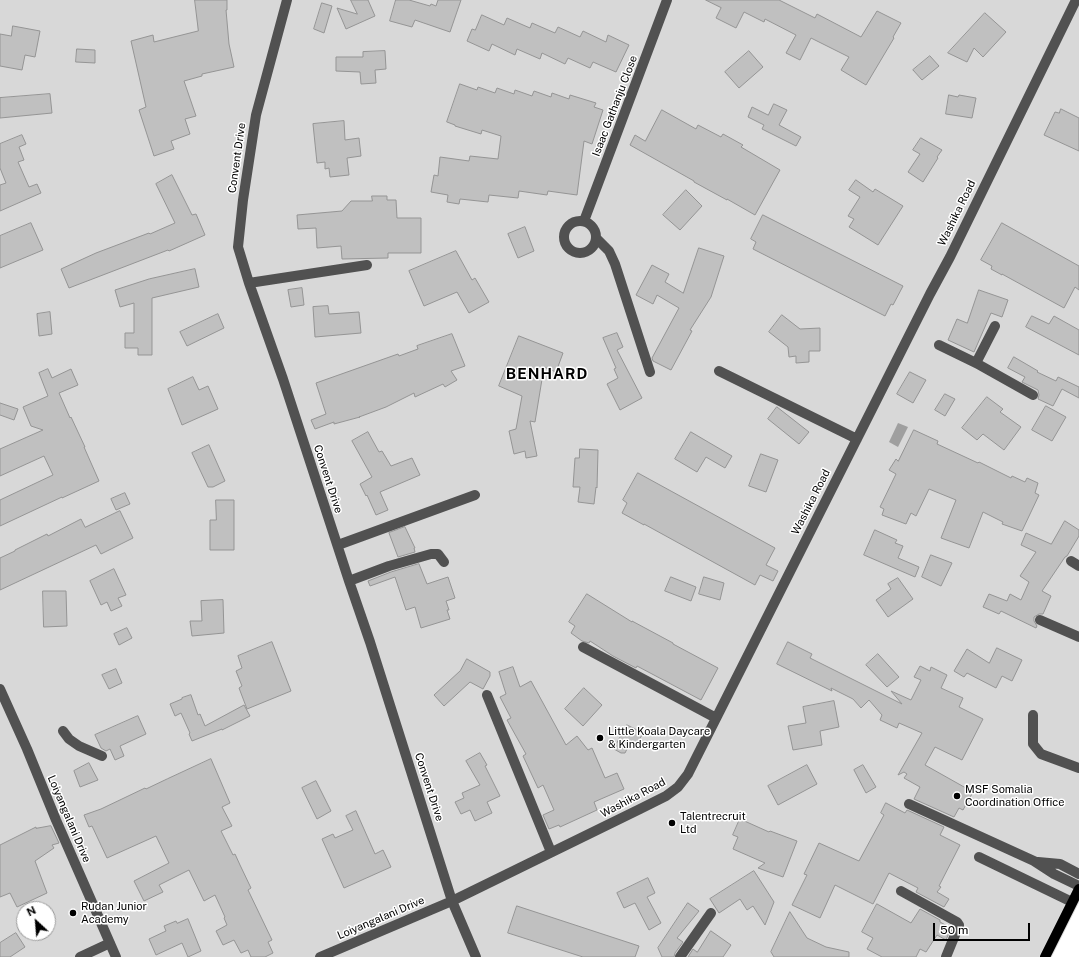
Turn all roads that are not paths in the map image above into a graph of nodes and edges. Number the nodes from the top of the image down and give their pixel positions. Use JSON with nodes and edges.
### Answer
{"nodes":[{"id":1,"x":287,"y":0,"type":"edge"},
{"id":2,"x":667,"y":0,"type":"edge"},
{"id":3,"x":1076,"y":0,"type":"edge"},
{"id":4,"x":584,"y":221,"type":"junction"},
{"id":5,"x":597,"y":239,"type":"junction"},
{"id":6,"x":367,"y":265,"type":"dead end"},
{"id":7,"x":249,"y":283,"type":"junction"},
{"id":8,"x":995,"y":326,"type":"dead end"},
{"id":9,"x":939,"y":345,"type":"dead end"},
{"id":10,"x":976,"y":363,"type":"junction"},
{"id":11,"x":719,"y":371,"type":"dead end"},
{"id":12,"x":650,"y":372,"type":"dead end"},
{"id":13,"x":1033,"y":395,"type":"dead end"},
{"id":14,"x":856,"y":439,"type":"junction"},
{"id":15,"x":475,"y":495,"type":"dead end"},
{"id":16,"x":338,"y":545,"type":"junction"},
{"id":17,"x":444,"y":562,"type":"dead end"},
{"id":18,"x":349,"y":581,"type":"junction"},
{"id":19,"x":1040,"y":620,"type":"dead end"},
{"id":20,"x":1079,"y":638,"type":"edge"},
{"id":21,"x":583,"y":647,"type":"dead end"},
{"id":22,"x":0,"y":689,"type":"edge"},
{"id":23,"x":487,"y":695,"type":"dead end"},
{"id":24,"x":1033,"y":715,"type":"dead end"},
{"id":25,"x":716,"y":718,"type":"junction"},
{"id":26,"x":63,"y":731,"type":"dead end"},
{"id":27,"x":102,"y":756,"type":"dead end"},
{"id":28,"x":1079,"y":768,"type":"edge"},
{"id":29,"x":909,"y":804,"type":"dead end"},
{"id":30,"x":552,"y":852,"type":"junction"},
{"id":31,"x":979,"y":857,"type":"dead end"},
{"id":32,"x":1034,"y":861,"type":"junction"},
{"id":33,"x":1079,"y":874,"type":"edge"},
{"id":34,"x":1079,"y":887,"type":"edge"},
{"id":35,"x":901,"y":891,"type":"dead end"},
{"id":36,"x":452,"y":901,"type":"junction"},
{"id":37,"x":1072,"y":902,"type":"junction"},
{"id":38,"x":710,"y":913,"type":"dead end"},
{"id":39,"x":110,"y":943,"type":"junction"},
{"id":40,"x":80,"y":957,"type":"edge"},
{"id":41,"x":116,"y":957,"type":"edge"},
{"id":42,"x":320,"y":957,"type":"edge"},
{"id":43,"x":476,"y":957,"type":"edge"},
{"id":44,"x":680,"y":957,"type":"edge"},
{"id":45,"x":946,"y":957,"type":"edge"},
{"id":46,"x":1045,"y":957,"type":"edge"}],
"edges":[{"from":1,"to":7,"type":"street","name":"Convent Drive"},
{"from":2,"to":4,"type":"street","name":"Isaac Gathanju Close"},
{"from":3,"to":14,"type":"street","name":"Washika Road"},
{"from":4,"to":5,"type":"street"},
{"from":4,"to":5,"type":"street"},
{"from":5,"to":12,"type":"street"},
{"from":6,"to":7,"type":"street"},
{"from":7,"to":16,"type":"street","name":"Convent Drive"},
{"from":8,"to":10,"type":"street"},
{"from":9,"to":10,"type":"street"},
{"from":10,"to":13,"type":"street"},
{"from":11,"to":14,"type":"street"},
{"from":14,"to":25,"type":"street","name":"Washika Road"},
{"from":15,"to":16,"type":"street"},
{"from":16,"to":18,"type":"street","name":"Convent Drive"},
{"from":17,"to":18,"type":"street"},
{"from":18,"to":36,"type":"street","name":"Convent Drive"},
{"from":19,"to":20,"type":"street"},
{"from":21,"to":25,"type":"street"},
{"from":22,"to":39,"type":"street","name":"Loiyangalani Drive"},
{"from":23,"to":30,"type":"street"},
{"from":24,"to":28,"type":"street"},
{"from":25,"to":30,"type":"street","name":"Washika Road"},
{"from":26,"to":27,"type":"street"},
{"from":29,"to":32,"type":"street"},
{"from":30,"to":36,"type":"street","name":"Washika Road"},
{"from":31,"to":37,"type":"street"},
{"from":32,"to":33,"type":"street"},
{"from":32,"to":34,"type":"street"},
{"from":34,"to":37,"type":"main road"},
{"from":35,"to":45,"type":"street"},
{"from":36,"to":42,"type":"street","name":"Loiyangalani Drive"},
{"from":36,"to":43,"type":"street","name":"Convent Drive"},
{"from":37,"to":46,"type":"main road"},
{"from":38,"to":44,"type":"street"},
{"from":39,"to":40,"type":"street"},
{"from":39,"to":41,"type":"street","name":"Loiyangalani Drive"}]}
